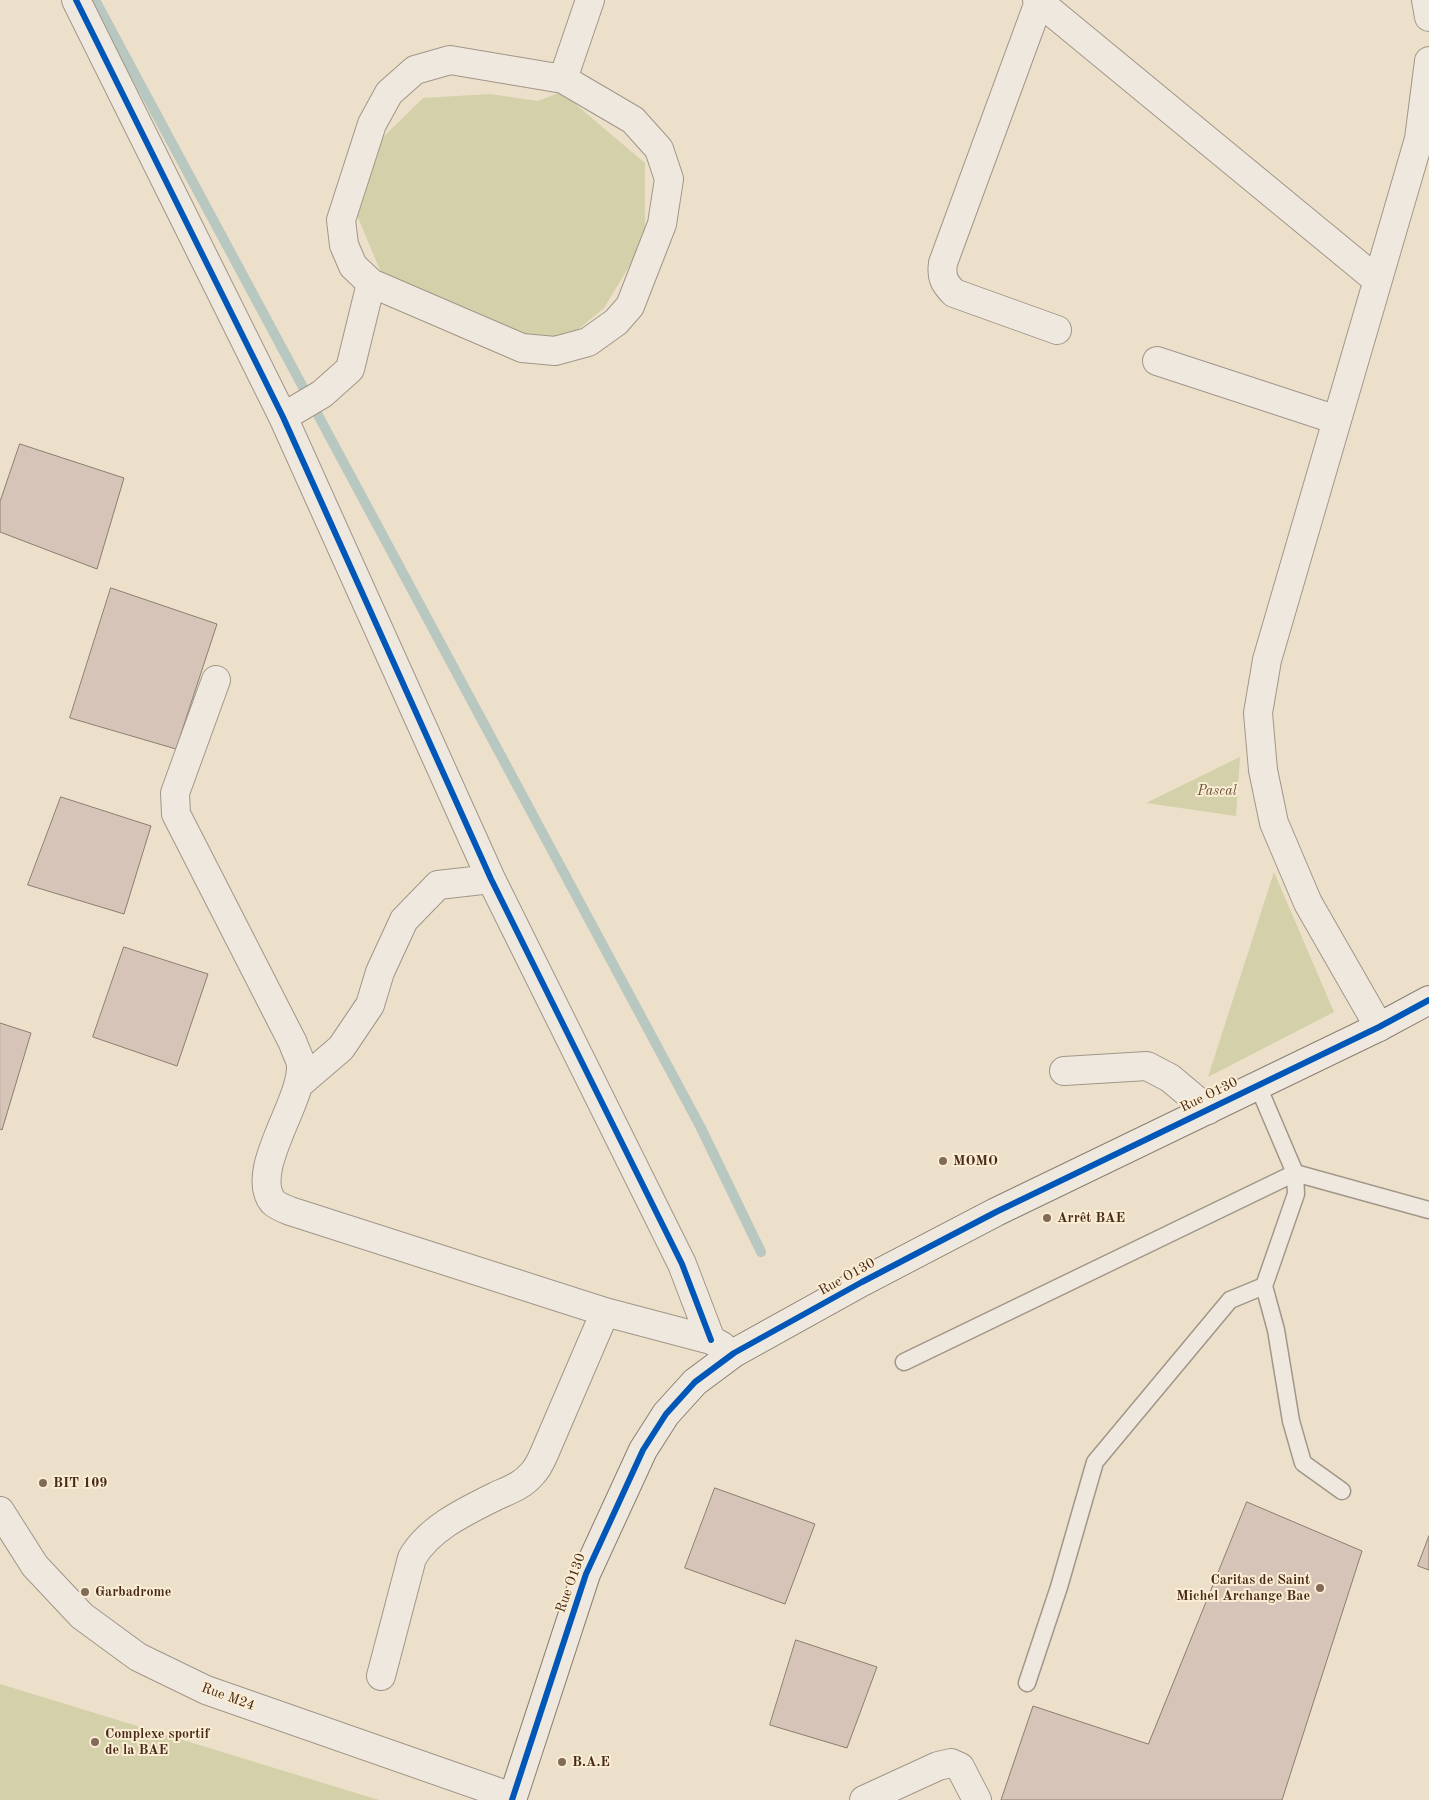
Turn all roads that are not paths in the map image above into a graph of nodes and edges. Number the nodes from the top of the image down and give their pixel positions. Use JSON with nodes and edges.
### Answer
{"nodes":[{"id":1,"x":76,"y":0,"type":"edge"},
{"id":2,"x":590,"y":0,"type":"edge"},
{"id":3,"x":1426,"y":0,"type":"edge"},
{"id":4,"x":1038,"y":1,"type":"edge"},
{"id":5,"x":1429,"y":17,"type":"edge"},
{"id":6,"x":1429,"y":61,"type":"edge"},
{"id":7,"x":564,"y":79,"type":"junction"},
{"id":8,"x":1377,"y":280,"type":"junction"},
{"id":9,"x":370,"y":283,"type":"junction"},
{"id":10,"x":1057,"y":330,"type":"dead end"},
{"id":11,"x":1156,"y":361,"type":"dead end"},
{"id":12,"x":302,"y":405,"type":"junction"},
{"id":13,"x":1337,"y":420,"type":"junction"},
{"id":14,"x":216,"y":680,"type":"dead end"},
{"id":15,"x":491,"y":879,"type":"junction"},
{"id":16,"x":1429,"y":1000,"type":"edge"},
{"id":17,"x":1379,"y":1027,"type":"junction"},
{"id":18,"x":1064,"y":1071,"type":"dead end"},
{"id":19,"x":299,"y":1084,"type":"junction"},
{"id":20,"x":1258,"y":1086,"type":"junction"},
{"id":21,"x":1208,"y":1110,"type":"junction"},
{"id":22,"x":1295,"y":1173,"type":"junction"},
{"id":23,"x":1429,"y":1210,"type":"edge"},
{"id":24,"x":1264,"y":1286,"type":"junction"},
{"id":25,"x":605,"y":1312,"type":"junction"},
{"id":26,"x":711,"y":1340,"type":"junction"},
{"id":27,"x":734,"y":1353,"type":"junction"},
{"id":28,"x":904,"y":1362,"type":"dead end"},
{"id":29,"x":1342,"y":1491,"type":"dead end"},
{"id":30,"x":0,"y":1511,"type":"edge"},
{"id":31,"x":381,"y":1676,"type":"dead end"},
{"id":32,"x":1027,"y":1683,"type":"dead end"},
{"id":33,"x":512,"y":1798,"type":"edge"},
{"id":34,"x":864,"y":1800,"type":"edge"},
{"id":35,"x":976,"y":1800,"type":"edge"}],
"edges":[{"from":1,"to":12,"type":"street"},
{"from":2,"to":7,"type":"street"},
{"from":3,"to":5,"type":"street"},
{"from":4,"to":8,"type":"street"},
{"from":4,"to":10,"type":"street"},
{"from":6,"to":8,"type":"street"},
{"from":7,"to":9,"type":"street"},
{"from":7,"to":9,"type":"street"},
{"from":8,"to":13,"type":"street"},
{"from":9,"to":12,"type":"street"},
{"from":11,"to":13,"type":"street"},
{"from":12,"to":15,"type":"street"},
{"from":13,"to":17,"type":"street"},
{"from":14,"to":19,"type":"street"},
{"from":15,"to":19,"type":"street"},
{"from":15,"to":26,"type":"street"},
{"from":16,"to":17,"type":"street","name":"Rue O130"},
{"from":17,"to":20,"type":"street","name":"Rue O130"},
{"from":18,"to":21,"type":"street"},
{"from":19,"to":25,"type":"street"},
{"from":20,"to":21,"type":"street","name":"Rue O130"},
{"from":20,"to":22,"type":"lane"},
{"from":21,"to":27,"type":"street","name":"Rue O130"},
{"from":22,"to":23,"type":"lane"},
{"from":22,"to":24,"type":"lane"},
{"from":22,"to":28,"type":"lane"},
{"from":24,"to":29,"type":"lane"},
{"from":24,"to":32,"type":"lane"},
{"from":25,"to":26,"type":"street"},
{"from":25,"to":31,"type":"street"},
{"from":26,"to":27,"type":"street"},
{"from":27,"to":33,"type":"street","name":"Rue O130"},
{"from":30,"to":33,"type":"street","name":"Rue M24"},
{"from":34,"to":35,"type":"street"}]}
